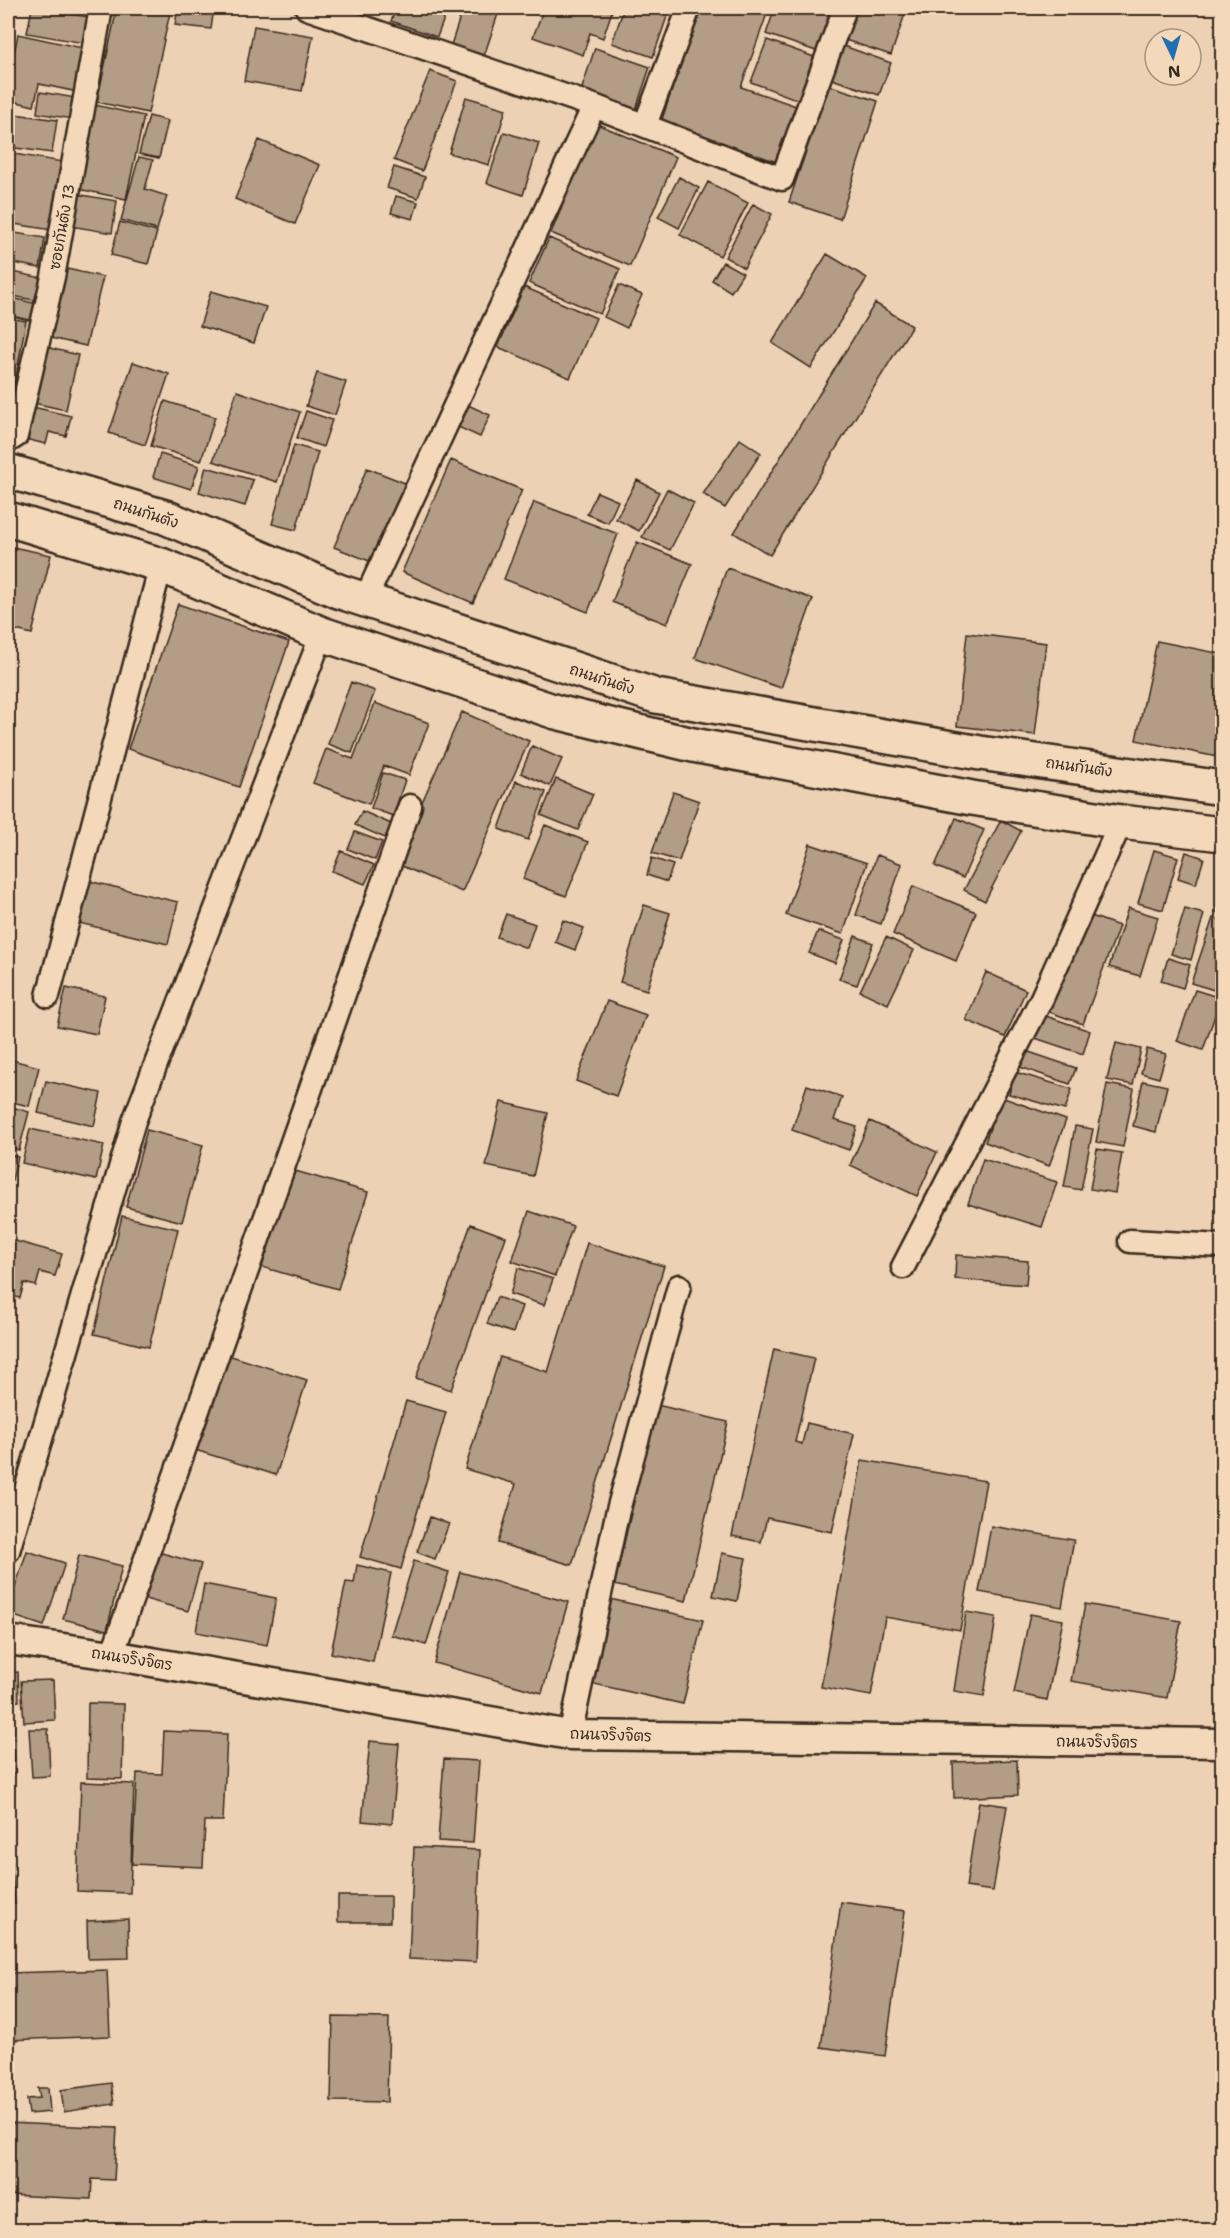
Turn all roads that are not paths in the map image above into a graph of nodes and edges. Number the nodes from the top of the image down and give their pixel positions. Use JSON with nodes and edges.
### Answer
{"nodes":[{"id":1,"x":101,"y":8,"type":"edge"},
{"id":2,"x":307,"y":8,"type":"edge"},
{"id":3,"x":689,"y":8,"type":"edge"},
{"id":4,"x":845,"y":8,"type":"edge"},
{"id":5,"x":594,"y":106,"type":"junction"},
{"id":6,"x":645,"y":125,"type":"junction"},
{"id":7,"x":8,"y":441,"type":"edge"},
{"id":8,"x":8,"y":471,"type":"edge"},
{"id":9,"x":8,"y":519,"type":"edge"},
{"id":10,"x":161,"y":565,"type":"junction"},
{"id":11,"x":351,"y":596,"type":"junction"},
{"id":12,"x":322,"y":634,"type":"junction"},
{"id":13,"x":802,"y":722,"type":"junction"},
{"id":14,"x":792,"y":764,"type":"junction"},
{"id":15,"x":1219,"y":787,"type":"edge"},
{"id":16,"x":410,"y":806,"type":"dead end"},
{"id":17,"x":1121,"y":822,"type":"junction"},
{"id":18,"x":1213,"y":833,"type":"edge"},
{"id":19,"x":48,"y":996,"type":"dead end"},
{"id":20,"x":1130,"y":1241,"type":"dead end"},
{"id":21,"x":1222,"y":1246,"type":"edge"},
{"id":22,"x":903,"y":1267,"type":"dead end"},
{"id":23,"x":679,"y":1286,"type":"dead end"},
{"id":24,"x":8,"y":1551,"type":"edge"},
{"id":25,"x":8,"y":1640,"type":"edge"},
{"id":26,"x":112,"y":1655,"type":"junction"},
{"id":27,"x":570,"y":1735,"type":"junction"},
{"id":28,"x":1222,"y":1743,"type":"edge"}],
"edges":[{"from":1,"to":7,"type":"street","name":"ซอยกันตัง 13"},
{"from":2,"to":5,"type":"street"},
{"from":3,"to":6,"type":"street"},
{"from":4,"to":6,"type":"street"},
{"from":5,"to":6,"type":"street"},
{"from":5,"to":11,"type":"street"},
{"from":8,"to":11,"type":"main road","name":"ถนนกันตัง"},
{"from":9,"to":10,"type":"main road"},
{"from":10,"to":12,"type":"main road"},
{"from":10,"to":19,"type":"street"},
{"from":11,"to":12,"type":"main road"},
{"from":11,"to":13,"type":"main road","name":"ถนนกันตัง"},
{"from":12,"to":14,"type":"main road"},
{"from":12,"to":24,"type":"street"},
{"from":13,"to":14,"type":"main road"},
{"from":13,"to":15,"type":"main road","name":"ถนนกันตัง"},
{"from":14,"to":17,"type":"main road"},
{"from":15,"to":18,"type":"main road"},
{"from":16,"to":26,"type":"street"},
{"from":17,"to":18,"type":"main road"},
{"from":17,"to":22,"type":"street"},
{"from":20,"to":21,"type":"street"},
{"from":23,"to":27,"type":"street"},
{"from":25,"to":26,"type":"street","name":"ถนนจริงจิตร"},
{"from":26,"to":27,"type":"street","name":"ถนนจริงจิตร"},
{"from":27,"to":28,"type":"street","name":"ถนนจริงจิตร"}]}
